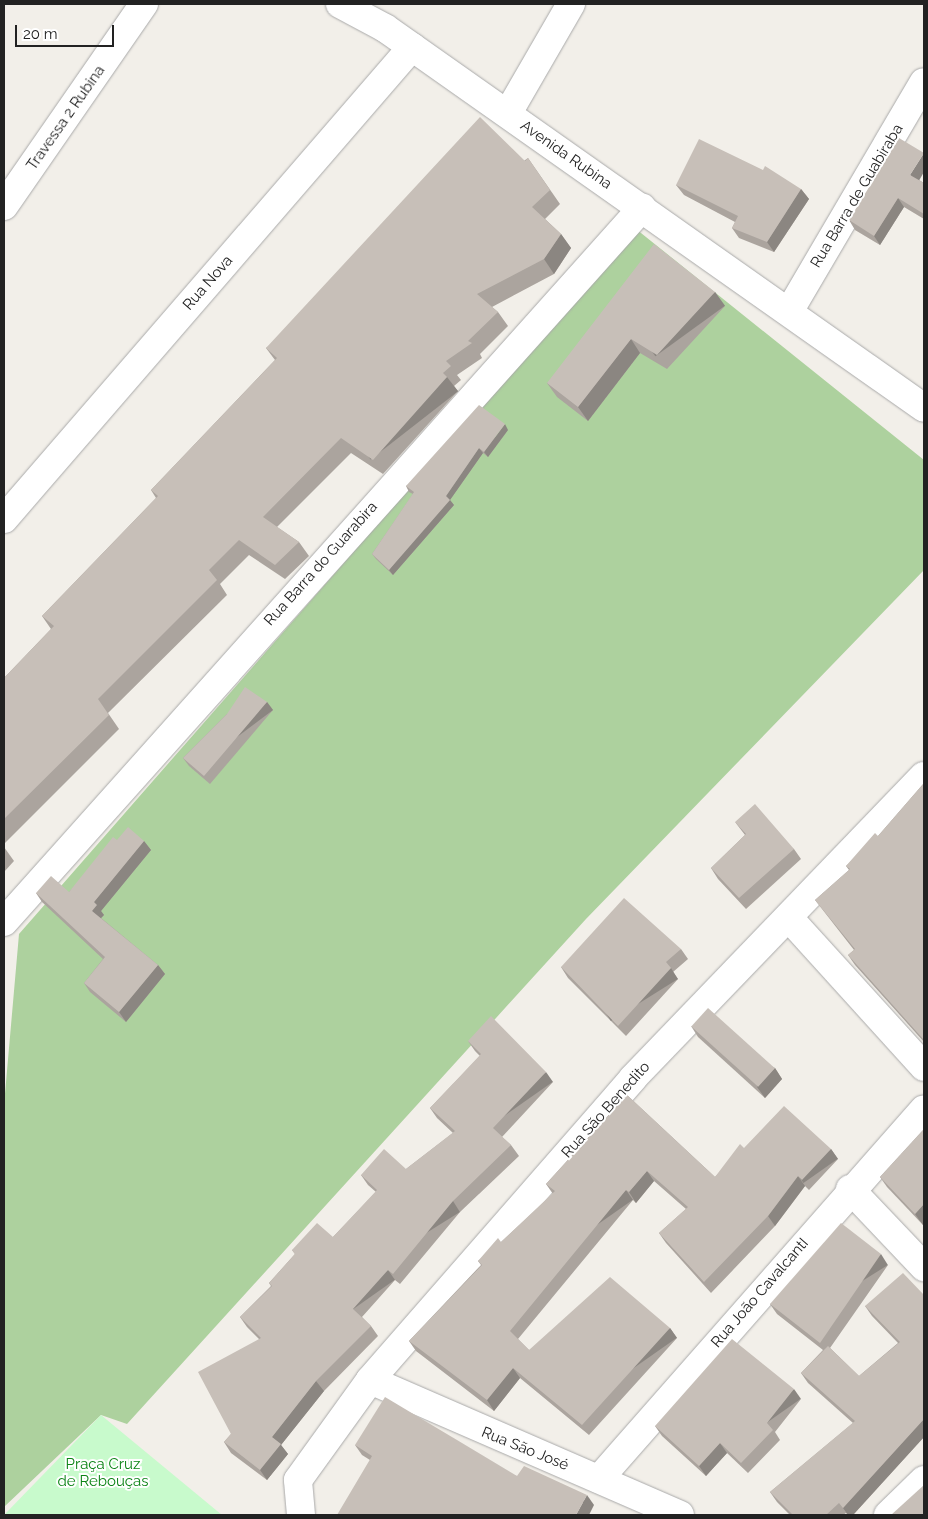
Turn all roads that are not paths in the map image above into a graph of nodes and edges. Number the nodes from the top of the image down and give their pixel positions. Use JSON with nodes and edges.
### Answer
{"nodes":[{"id":1,"x":144,"y":4,"type":"edge"},
{"id":2,"x":340,"y":4,"type":"edge"},
{"id":3,"x":571,"y":4,"type":"edge"},
{"id":4,"x":412,"y":47,"type":"junction"},
{"id":5,"x":923,"y":87,"type":"edge"},
{"id":6,"x":508,"y":113,"type":"junction"},
{"id":7,"x":4,"y":206,"type":"edge"},
{"id":8,"x":642,"y":208,"type":"junction"},
{"id":9,"x":790,"y":310,"type":"junction"},
{"id":10,"x":924,"y":408,"type":"edge"},
{"id":11,"x":4,"y":519,"type":"edge"},
{"id":12,"x":924,"y":776,"type":"edge"},
{"id":13,"x":789,"y":918,"type":"junction"},
{"id":14,"x":4,"y":922,"type":"edge"},
{"id":15,"x":924,"y":1067,"type":"edge"},
{"id":16,"x":924,"y":1109,"type":"edge"},
{"id":17,"x":850,"y":1189,"type":"junction"},
{"id":18,"x":924,"y":1267,"type":"edge"},
{"id":19,"x":370,"y":1380,"type":"junction"},
{"id":20,"x":599,"y":1479,"type":"junction"},
{"id":21,"x":924,"y":1480,"type":"edge"},
{"id":22,"x":301,"y":1515,"type":"edge"},
{"id":23,"x":680,"y":1515,"type":"edge"},
{"id":24,"x":888,"y":1515,"type":"edge"}],
"edges":[{"from":1,"to":7,"type":"street","name":"Travessa 2 Rubina"},
{"from":2,"to":4,"type":"street","name":"Avenida Rubina"},
{"from":3,"to":6,"type":"street"},
{"from":4,"to":6,"type":"street","name":"Avenida Rubina"},
{"from":4,"to":11,"type":"street","name":"Rua Nova"},
{"from":5,"to":9,"type":"street","name":"Rua Barra de Guabiraba"},
{"from":6,"to":8,"type":"street","name":"Avenida Rubina"},
{"from":8,"to":9,"type":"street","name":"Avenida Rubina"},
{"from":8,"to":14,"type":"street","name":"Rua Barra do Guarabira"},
{"from":9,"to":10,"type":"street","name":"Avenida Rubina"},
{"from":12,"to":13,"type":"street","name":"Rua São Benedito"},
{"from":13,"to":15,"type":"street"},
{"from":13,"to":19,"type":"street","name":"Rua São Benedito"},
{"from":16,"to":17,"type":"street","name":"Rua João CavalcantI"},
{"from":17,"to":18,"type":"street"},
{"from":17,"to":20,"type":"street","name":"Rua João CavalcantI"},
{"from":19,"to":20,"type":"street","name":"Rua São José"},
{"from":19,"to":22,"type":"street","name":"Rua São Benedito"},
{"from":20,"to":23,"type":"street","name":"Rua São José"},
{"from":21,"to":24,"type":"street"}]}
